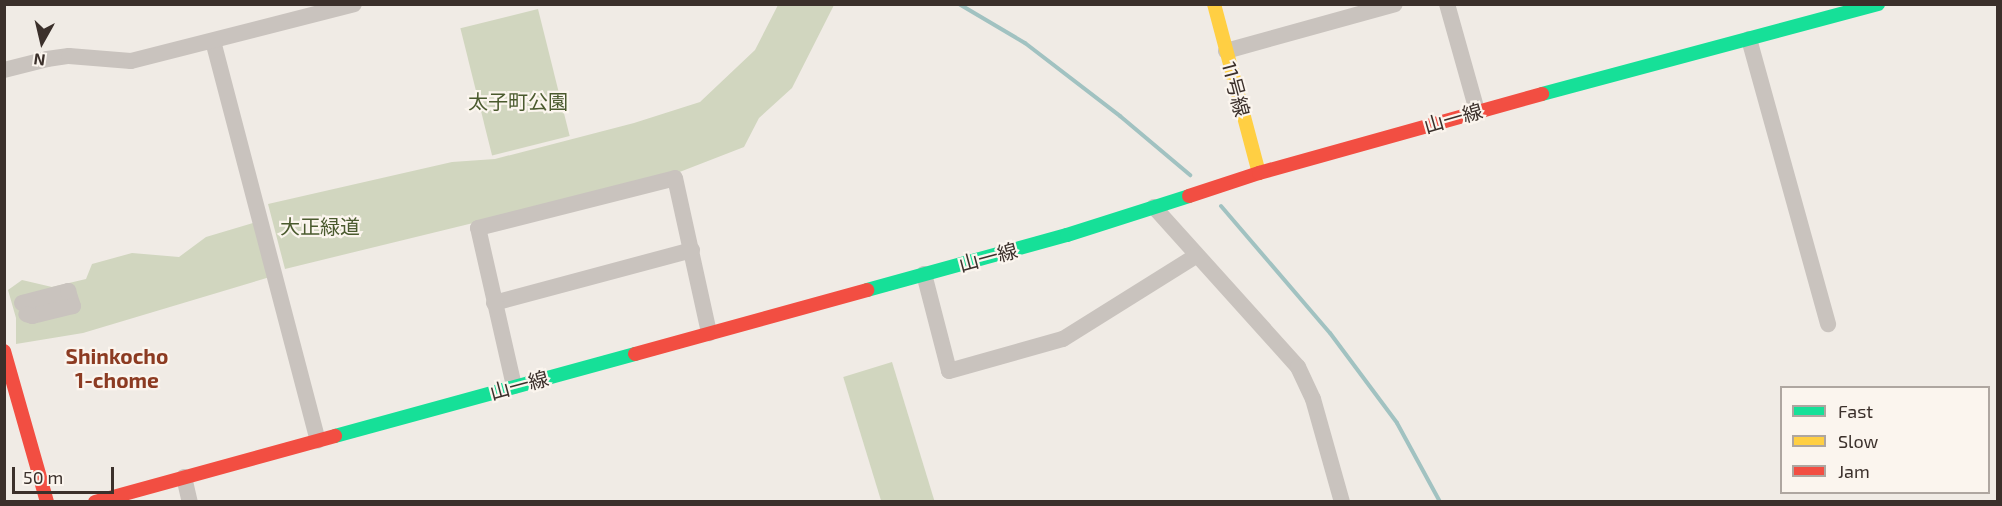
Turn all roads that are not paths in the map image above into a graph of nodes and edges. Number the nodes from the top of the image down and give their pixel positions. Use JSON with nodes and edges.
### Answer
{"nodes":[{"id":1,"x":354,"y":4,"type":"edge"},
{"id":2,"x":1214,"y":4,"type":"edge"},
{"id":3,"x":1395,"y":4,"type":"edge"},
{"id":4,"x":1447,"y":4,"type":"edge"},
{"id":5,"x":1878,"y":4,"type":"edge"},
{"id":6,"x":1749,"y":39,"type":"junction"},
{"id":7,"x":213,"y":41,"type":"junction"},
{"id":8,"x":1226,"y":51,"type":"junction"},
{"id":9,"x":4,"y":70,"type":"edge"},
{"id":10,"x":1477,"y":111,"type":"junction"},
{"id":11,"x":1259,"y":173,"type":"junction"},
{"id":12,"x":1154,"y":207,"type":"junction"},
{"id":13,"x":692,"y":250,"type":"junction"},
{"id":14,"x":1196,"y":256,"type":"junction"},
{"id":15,"x":924,"y":274,"type":"junction"},
{"id":16,"x":494,"y":303,"type":"junction"},
{"id":17,"x":1828,"y":324,"type":"dead end"},
{"id":18,"x":709,"y":333,"type":"junction"},
{"id":19,"x":4,"y":351,"type":"edge"},
{"id":20,"x":8,"y":373,"type":"edge"},
{"id":21,"x":514,"y":386,"type":"junction"},
{"id":22,"x":318,"y":440,"type":"junction"},
{"id":23,"x":184,"y":477,"type":"junction"},
{"id":24,"x":104,"y":500,"type":"edge"},
{"id":25,"x":47,"y":501,"type":"edge"},
{"id":26,"x":190,"y":501,"type":"edge"},
{"id":27,"x":1342,"y":501,"type":"edge"}],
"edges":[{"from":1,"to":7,"type":"street"},
{"from":2,"to":8,"type":"street","name":"11号線"},
{"from":3,"to":8,"type":"street"},
{"from":4,"to":10,"type":"street"},
{"from":5,"to":6,"type":"street","name":"山一線"},
{"from":6,"to":10,"type":"street","name":"山一線"},
{"from":6,"to":17,"type":"street"},
{"from":7,"to":9,"type":"street"},
{"from":7,"to":22,"type":"street"},
{"from":8,"to":11,"type":"street","name":"11号線"},
{"from":10,"to":11,"type":"street","name":"山一線"},
{"from":11,"to":12,"type":"street","name":"山一線"},
{"from":12,"to":14,"type":"street"},
{"from":12,"to":15,"type":"street","name":"山一線"},
{"from":13,"to":16,"type":"street"},
{"from":13,"to":16,"type":"street"},
{"from":13,"to":18,"type":"street"},
{"from":14,"to":15,"type":"street"},
{"from":14,"to":27,"type":"street"},
{"from":15,"to":18,"type":"street","name":"山一線"},
{"from":16,"to":21,"type":"street"},
{"from":18,"to":21,"type":"street","name":"山一線"},
{"from":19,"to":20,"type":"street"},
{"from":20,"to":25,"type":"street"},
{"from":21,"to":22,"type":"street","name":"山一線"},
{"from":22,"to":23,"type":"street","name":"山一線"},
{"from":23,"to":24,"type":"street","name":"山一線"},
{"from":23,"to":26,"type":"street"}]}
